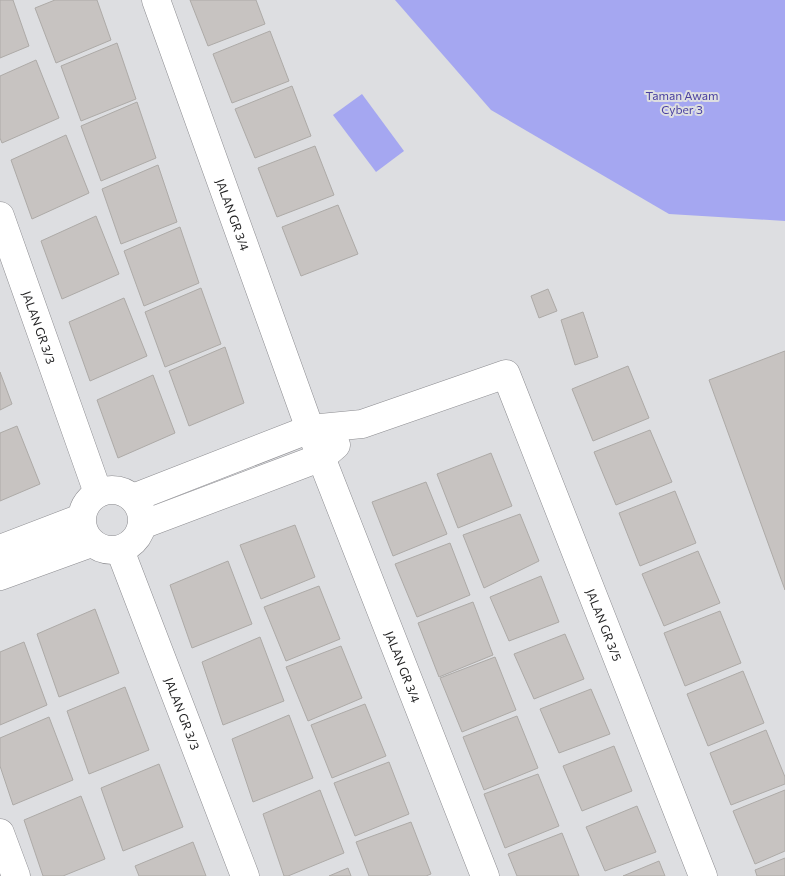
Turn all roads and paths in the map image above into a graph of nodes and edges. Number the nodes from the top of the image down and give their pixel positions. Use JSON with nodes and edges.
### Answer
{"nodes":[{"id":1,"x":156,"y":0,"type":"edge"},
{"id":2,"x":0,"y":216,"type":"edge"},
{"id":3,"x":362,"y":424,"type":"junction"},
{"id":4,"x":310,"y":429,"type":"junction"},
{"id":5,"x":322,"y":457,"type":"junction"},
{"id":6,"x":98,"y":493,"type":"junction"},
{"id":7,"x":133,"y":498,"type":"junction"},
{"id":8,"x":142,"y":525,"type":"junction"},
{"id":9,"x":86,"y":530,"type":"junction"},
{"id":10,"x":0,"y":549,"type":"edge"},
{"id":11,"x":120,"y":550,"type":"junction"},
{"id":12,"x":0,"y":576,"type":"edge"},
{"id":13,"x":0,"y":833,"type":"edge"},
{"id":14,"x":16,"y":876,"type":"edge"},
{"id":15,"x":245,"y":876,"type":"edge"},
{"id":16,"x":486,"y":876,"type":"edge"},
{"id":17,"x":703,"y":876,"type":"edge"}],
"edges":[{"from":1,"to":4,"type":"street","name":"JALAN GR 3/4"},
{"from":2,"to":6,"type":"street","name":"JALAN GR 3/3"},
{"from":3,"to":4,"type":"street"},
{"from":3,"to":5,"type":"street"},
{"from":3,"to":17,"type":"street","name":"JALAN GR 3/5"},
{"from":4,"to":5,"type":"street","name":"JALAN GR 3/4"},
{"from":4,"to":7,"type":"street"},
{"from":5,"to":8,"type":"street"},
{"from":5,"to":16,"type":"street","name":"JALAN GR 3/4"},
{"from":6,"to":7,"type":"street"},
{"from":6,"to":9,"type":"street"},
{"from":7,"to":8,"type":"street"},
{"from":8,"to":11,"type":"street"},
{"from":9,"to":10,"type":"street"},
{"from":9,"to":11,"type":"street"},
{"from":9,"to":12,"type":"street"},
{"from":11,"to":15,"type":"street","name":"JALAN GR 3/3"},
{"from":13,"to":14,"type":"street"}]}
